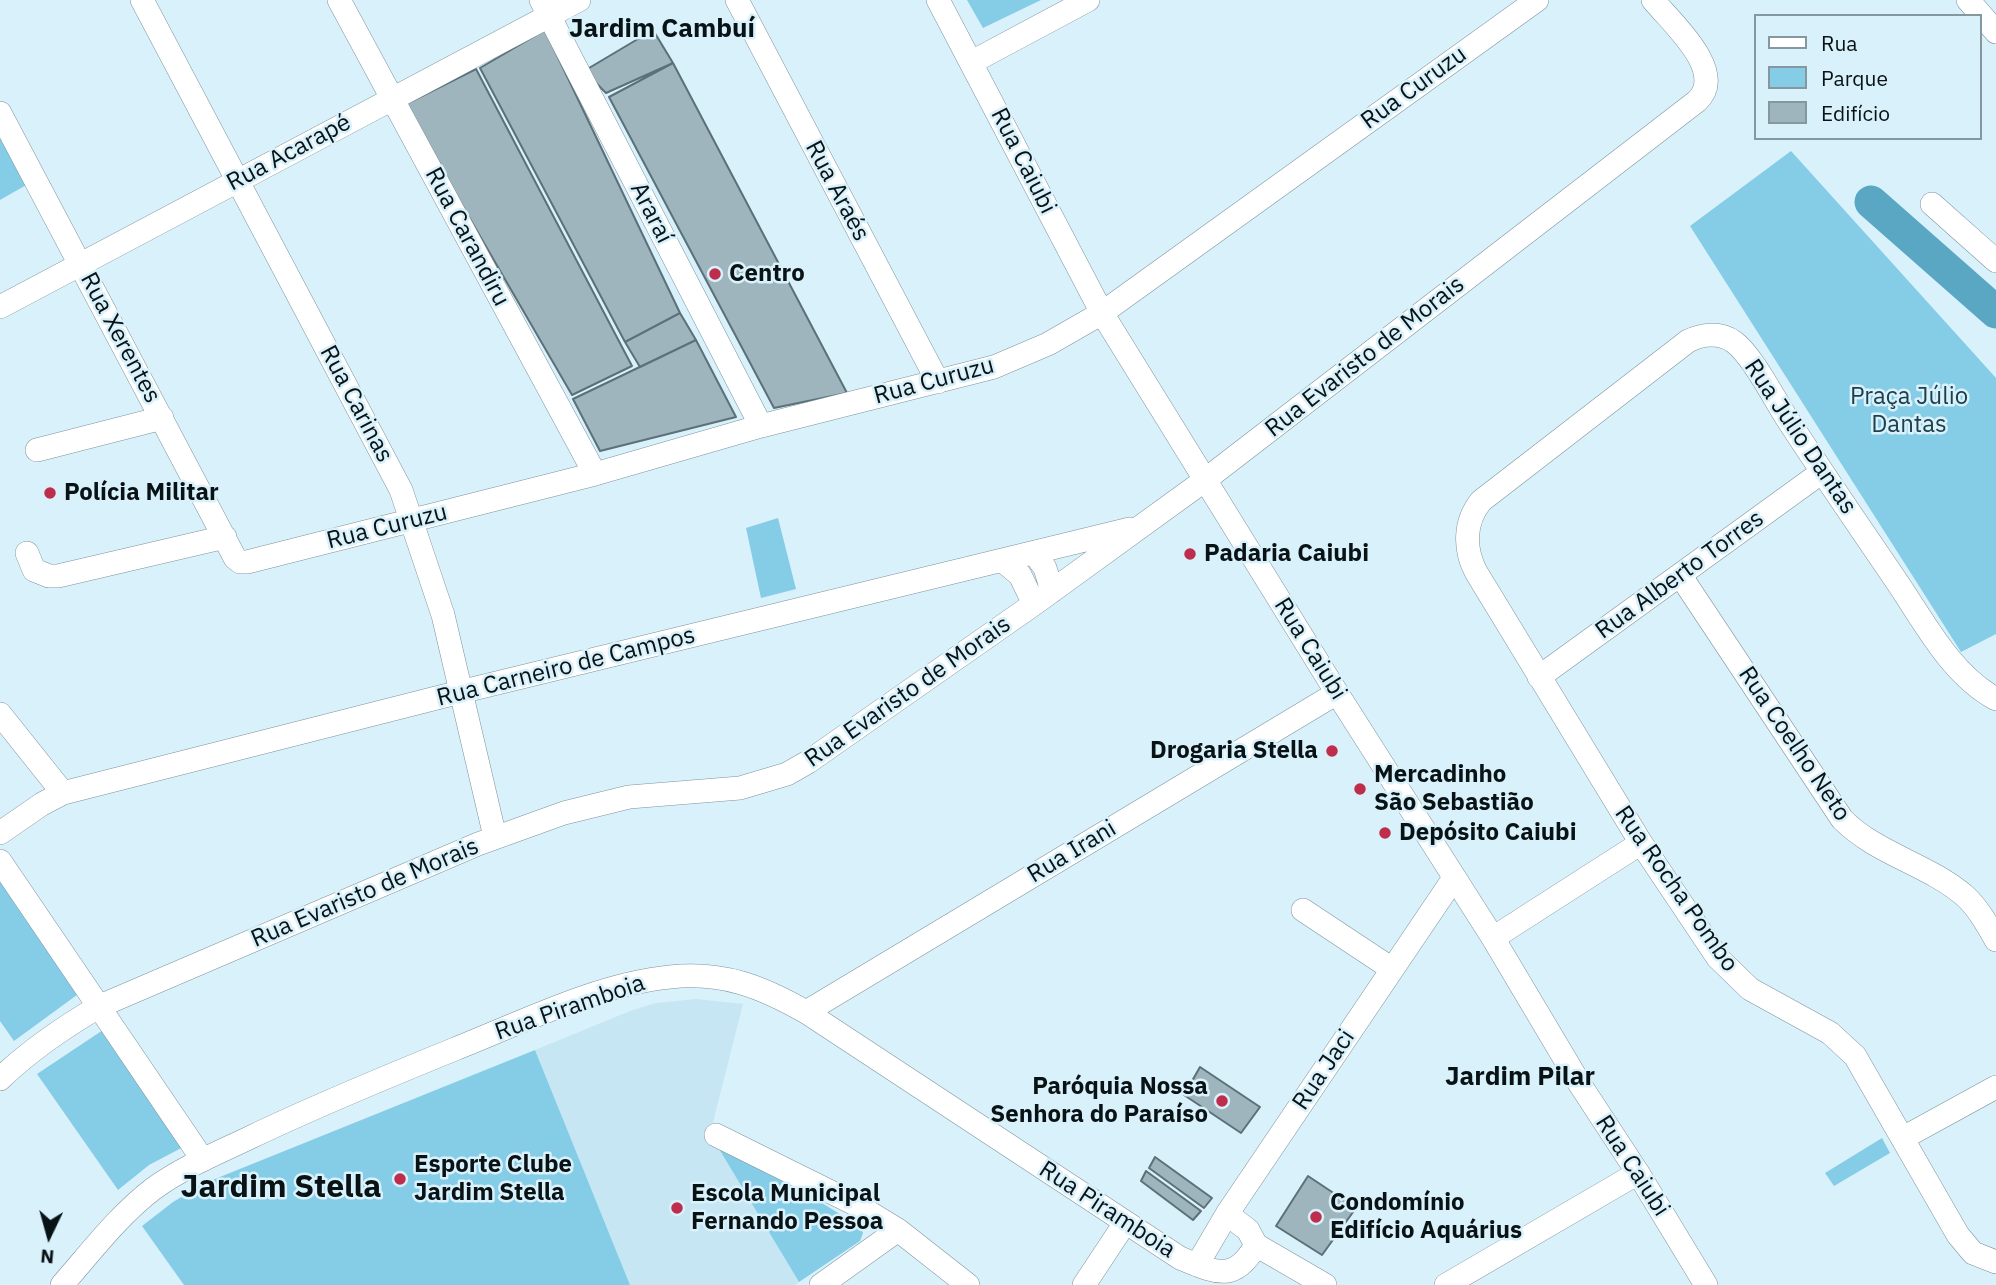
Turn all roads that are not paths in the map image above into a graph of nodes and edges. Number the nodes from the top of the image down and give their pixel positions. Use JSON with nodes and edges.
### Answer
{"nodes":[{"id":1,"x":142,"y":0,"type":"edge"},
{"id":2,"x":339,"y":0,"type":"edge"},
{"id":3,"x":579,"y":0,"type":"edge"},
{"id":4,"x":737,"y":0,"type":"edge"},
{"id":5,"x":938,"y":0,"type":"edge"},
{"id":6,"x":1088,"y":0,"type":"edge"},
{"id":7,"x":1537,"y":0,"type":"edge"},
{"id":8,"x":1653,"y":0,"type":"edge"},
{"id":9,"x":1968,"y":0,"type":"edge"},
{"id":10,"x":546,"y":8,"type":"edge"},
{"id":11,"x":1980,"y":14,"type":"edge"},
{"id":12,"x":1982,"y":16,"type":"edge"},
{"id":13,"x":1996,"y":32,"type":"edge"},
{"id":14,"x":972,"y":62,"type":"junction"},
{"id":15,"x":393,"y":99,"type":"junction"},
{"id":16,"x":0,"y":113,"type":"edge"},
{"id":17,"x":238,"y":180,"type":"junction"},
{"id":18,"x":1933,"y":204,"type":"dead end"},
{"id":19,"x":1996,"y":261,"type":"edge"},
{"id":20,"x":80,"y":263,"type":"junction"},
{"id":21,"x":0,"y":307,"type":"edge"},
{"id":22,"x":1102,"y":313,"type":"junction"},
{"id":23,"x":938,"y":382,"type":"junction"},
{"id":24,"x":162,"y":418,"type":"junction"},
{"id":25,"x":761,"y":426,"type":"junction"},
{"id":26,"x":37,"y":450,"type":"dead end"},
{"id":27,"x":1822,"y":472,"type":"junction"},
{"id":28,"x":595,"y":474,"type":"junction"},
{"id":29,"x":1205,"y":480,"type":"junction"},
{"id":30,"x":411,"y":521,"type":"junction"},
{"id":31,"x":1143,"y":526,"type":"junction"},
{"id":32,"x":1468,"y":527,"type":"joint"},
{"id":33,"x":225,"y":537,"type":"junction"},
{"id":34,"x":27,"y":553,"type":"dead end"},
{"id":35,"x":1034,"y":553,"type":"junction"},
{"id":36,"x":1003,"y":561,"type":"junction"},
{"id":37,"x":240,"y":562,"type":"joint"},
{"id":38,"x":1680,"y":575,"type":"junction"},
{"id":39,"x":1043,"y":598,"type":"junction"},
{"id":40,"x":1539,"y":677,"type":"junction"},
{"id":41,"x":460,"y":692,"type":"junction"},
{"id":42,"x":1337,"y":693,"type":"junction"},
{"id":43,"x":1996,"y":699,"type":"edge"},
{"id":44,"x":0,"y":714,"type":"edge"},
{"id":45,"x":63,"y":793,"type":"junction"},
{"id":46,"x":0,"y":833,"type":"edge"},
{"id":47,"x":495,"y":837,"type":"junction"},
{"id":48,"x":1641,"y":843,"type":"junction"},
{"id":49,"x":0,"y":861,"type":"edge"},
{"id":50,"x":1454,"y":878,"type":"junction"},
{"id":51,"x":1303,"y":910,"type":"dead end"},
{"id":52,"x":1493,"y":938,"type":"junction"},
{"id":53,"x":1996,"y":940,"type":"edge"},
{"id":54,"x":1392,"y":969,"type":"junction"},
{"id":55,"x":100,"y":1006,"type":"junction"},
{"id":56,"x":806,"y":1012,"type":"junction"},
{"id":57,"x":0,"y":1079,"type":"edge"},
{"id":58,"x":1996,"y":1087,"type":"edge"},
{"id":59,"x":716,"y":1135,"type":"dead end"},
{"id":60,"x":1903,"y":1138,"type":"junction"},
{"id":61,"x":203,"y":1160,"type":"junction"},
{"id":62,"x":1638,"y":1173,"type":"junction"},
{"id":63,"x":1227,"y":1214,"type":"junction"},
{"id":64,"x":1125,"y":1223,"type":"junction"},
{"id":65,"x":898,"y":1230,"type":"junction"},
{"id":66,"x":1256,"y":1245,"type":"junction"},
{"id":67,"x":1996,"y":1262,"type":"edge"},
{"id":68,"x":1197,"y":1265,"type":"junction"},
{"id":69,"x":1238,"y":1277,"type":"edge"},
{"id":70,"x":62,"y":1285,"type":"edge"},
{"id":71,"x":821,"y":1285,"type":"edge"},
{"id":72,"x":968,"y":1285,"type":"edge"},
{"id":73,"x":1084,"y":1285,"type":"edge"},
{"id":74,"x":1325,"y":1285,"type":"edge"},
{"id":75,"x":1446,"y":1285,"type":"edge"},
{"id":76,"x":1706,"y":1285,"type":"edge"}],
"edges":[{"from":1,"to":17,"type":"street","name":"Rua Carinas"},
{"from":2,"to":15,"type":"street","name":"Rua Carandiru"},
{"from":3,"to":10,"type":"street","name":"Rua Acarapé"},
{"from":4,"to":23,"type":"street","name":"Rua Araés"},
{"from":5,"to":14,"type":"street","name":"Rua Caiubi"},
{"from":6,"to":14,"type":"street"},
{"from":7,"to":22,"type":"street","name":"Rua Curuzu"},
{"from":8,"to":29,"type":"street","name":"Rua Evaristo de Morais"},
{"from":9,"to":11,"type":"street"},
{"from":10,"to":15,"type":"street","name":"Rua Acarapé"},
{"from":10,"to":25,"type":"street","name":"Araraí"},
{"from":12,"to":13,"type":"street"},
{"from":14,"to":22,"type":"street","name":"Rua Caiubi"},
{"from":15,"to":17,"type":"street","name":"Rua Acarapé"},
{"from":15,"to":28,"type":"street","name":"Rua Carandiru"},
{"from":16,"to":20,"type":"street","name":"Rua Xerentes"},
{"from":17,"to":20,"type":"street","name":"Rua Acarapé"},
{"from":17,"to":30,"type":"street","name":"Rua Carinas"},
{"from":18,"to":19,"type":"street"},
{"from":20,"to":21,"type":"street","name":"Rua Acarapé"},
{"from":20,"to":24,"type":"street","name":"Rua Xerentes"},
{"from":22,"to":23,"type":"street","name":"Rua Curuzu"},
{"from":22,"to":29,"type":"street","name":"Rua Caiubi"},
{"from":23,"to":25,"type":"street","name":"Rua Curuzu"},
{"from":24,"to":26,"type":"street"},
{"from":24,"to":33,"type":"street","name":"Rua Xerentes"},
{"from":25,"to":28,"type":"street","name":"Rua Curuzu"},
{"from":27,"to":32,"type":"street","name":"Rua Júlio Dantas"},
{"from":27,"to":38,"type":"street","name":"Rua Alberto Torres"},
{"from":27,"to":43,"type":"street","name":"Rua Júlio Dantas"},
{"from":28,"to":30,"type":"street","name":"Rua Curuzu"},
{"from":29,"to":31,"type":"street","name":"Rua Evaristo de Morais"},
{"from":29,"to":42,"type":"street","name":"Rua Caiubi"},
{"from":30,"to":37,"type":"street","name":"Rua Curuzu"},
{"from":30,"to":41,"type":"street","name":"Rua Carinas"},
{"from":31,"to":35,"type":"street","name":"Rua Carneiro de Campos"},
{"from":31,"to":39,"type":"street","name":"Rua Evaristo de Morais"},
{"from":32,"to":40,"type":"street","name":"Rua Rocha Pombo"},
{"from":33,"to":34,"type":"street"},
{"from":33,"to":37,"type":"street","name":"Rua Xerentes"},
{"from":35,"to":36,"type":"street","name":"Rua Carneiro de Campos"},
{"from":35,"to":39,"type":"street"},
{"from":36,"to":39,"type":"street"},
{"from":36,"to":41,"type":"street","name":"Rua Carneiro de Campos"},
{"from":38,"to":40,"type":"street","name":"Rua Alberto Torres"},
{"from":38,"to":53,"type":"street","name":"Rua Coelho Neto"},
{"from":39,"to":47,"type":"street","name":"Rua Evaristo de Morais"},
{"from":40,"to":48,"type":"street","name":"Rua Rocha Pombo"},
{"from":41,"to":45,"type":"street","name":"Rua Carneiro de Campos"},
{"from":41,"to":47,"type":"street","name":"Rua Carinas"},
{"from":42,"to":50,"type":"street","name":"Rua Caiubi"},
{"from":42,"to":56,"type":"street","name":"Rua Irani"},
{"from":44,"to":45,"type":"street"},
{"from":45,"to":46,"type":"street","name":"Rua Carneiro de Campos"},
{"from":47,"to":55,"type":"street","name":"Rua Evaristo de Morais"},
{"from":48,"to":52,"type":"street"},
{"from":48,"to":60,"type":"street","name":"Rua Rocha Pombo"},
{"from":49,"to":55,"type":"street"},
{"from":50,"to":52,"type":"street","name":"Rua Caiubi"},
{"from":50,"to":54,"type":"street","name":"Rua Jaci"},
{"from":51,"to":54,"type":"street"},
{"from":52,"to":62,"type":"street","name":"Rua Caiubi"},
{"from":54,"to":63,"type":"street","name":"Rua Jaci"},
{"from":55,"to":57,"type":"street","name":"Rua Evaristo de Morais"},
{"from":55,"to":61,"type":"street"},
{"from":56,"to":61,"type":"street","name":"Rua Piramboia"},
{"from":56,"to":64,"type":"street","name":"Rua Piramboia"},
{"from":58,"to":60,"type":"street"},
{"from":59,"to":65,"type":"street"},
{"from":60,"to":67,"type":"street","name":"Rua Rocha Pombo"},
{"from":61,"to":70,"type":"street","name":"Rua Piramboia"},
{"from":62,"to":75,"type":"street"},
{"from":62,"to":76,"type":"street","name":"Rua Caiubi"},
{"from":63,"to":66,"type":"street"},
{"from":63,"to":68,"type":"street","name":"Rua Jaci"},
{"from":64,"to":68,"type":"street","name":"Rua Piramboia"},
{"from":64,"to":73,"type":"street"},
{"from":65,"to":71,"type":"street"},
{"from":65,"to":72,"type":"street"},
{"from":66,"to":69,"type":"street","name":"Rua Piramboia"},
{"from":66,"to":74,"type":"street"},
{"from":68,"to":69,"type":"street","name":"Rua Piramboia"}]}
